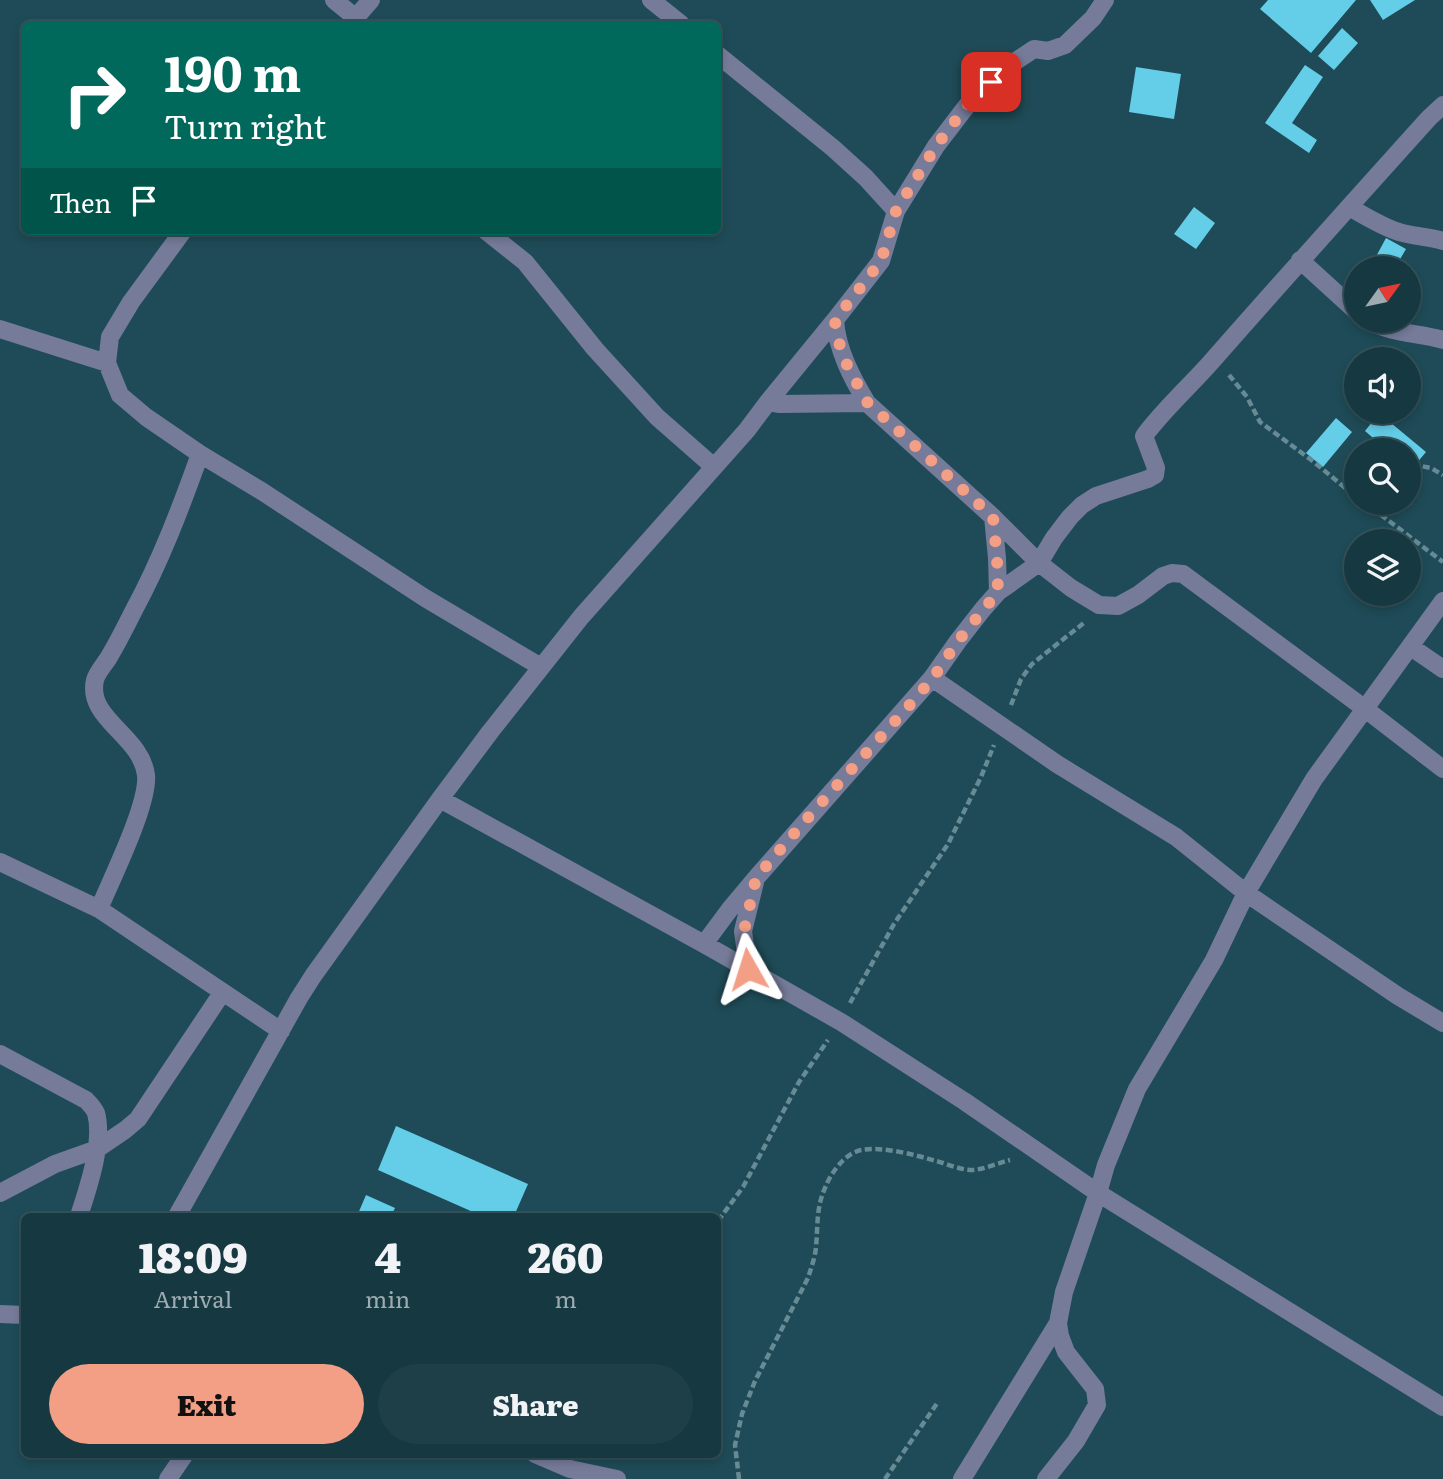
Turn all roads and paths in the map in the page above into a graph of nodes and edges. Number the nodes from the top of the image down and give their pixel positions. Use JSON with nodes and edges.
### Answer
{"nodes":[{"id":1,"x":334,"y":0,"type":"edge"},
{"id":2,"x":371,"y":0,"type":"edge"},
{"id":3,"x":651,"y":0,"type":"edge"},
{"id":4,"x":1105,"y":0,"type":"edge"},
{"id":5,"x":353,"y":21,"type":"edge"},
{"id":6,"x":677,"y":21,"type":"edge"},
{"id":7,"x":721,"y":57,"type":"edge"},
{"id":8,"x":1443,"y":105,"type":"edge"},
{"id":9,"x":1349,"y":207,"type":"junction"},
{"id":10,"x":896,"y":211,"type":"junction"},
{"id":11,"x":180,"y":235,"type":"edge"},
{"id":12,"x":491,"y":235,"type":"edge"},
{"id":13,"x":1443,"y":242,"type":"edge"},
{"id":14,"x":1300,"y":260,"type":"junction"},
{"id":15,"x":1344,"y":300,"type":"edge"},
{"id":16,"x":835,"y":320,"type":"junction"},
{"id":17,"x":0,"y":329,"type":"edge"},
{"id":18,"x":1408,"y":333,"type":"edge"},
{"id":19,"x":1443,"y":341,"type":"edge"},
{"id":20,"x":1211,"y":361,"type":"junction"},
{"id":21,"x":107,"y":363,"type":"junction"},
{"id":22,"x":768,"y":402,"type":"junction"},
{"id":23,"x":867,"y":402,"type":"junction"},
{"id":24,"x":200,"y":454,"type":"junction"},
{"id":25,"x":1421,"y":466,"type":"edge"},
{"id":26,"x":713,"y":467,"type":"junction"},
{"id":27,"x":1443,"y":475,"type":"edge"},
{"id":28,"x":1344,"y":487,"type":"edge"},
{"id":29,"x":1382,"y":515,"type":"edge"},
{"id":30,"x":993,"y":517,"type":"junction"},
{"id":31,"x":1443,"y":562,"type":"edge"},
{"id":32,"x":1039,"y":563,"type":"junction"},
{"id":33,"x":998,"y":592,"type":"junction"},
{"id":34,"x":1443,"y":601,"type":"edge"},
{"id":35,"x":1099,"y":605,"type":"junction"},
{"id":36,"x":1411,"y":647,"type":"junction"},
{"id":37,"x":541,"y":667,"type":"junction"},
{"id":38,"x":1443,"y":669,"type":"edge"},
{"id":39,"x":933,"y":678,"type":"junction"},
{"id":40,"x":1364,"y":708,"type":"junction"},
{"id":41,"x":1002,"y":726,"type":"junction"},
{"id":42,"x":1443,"y":769,"type":"edge"},
{"id":43,"x":440,"y":799,"type":"junction"},
{"id":44,"x":0,"y":862,"type":"edge"},
{"id":45,"x":756,"y":878,"type":"junction"},
{"id":46,"x":1246,"y":893,"type":"junction"},
{"id":47,"x":99,"y":909,"type":"junction"},
{"id":48,"x":704,"y":944,"type":"junction"},
{"id":49,"x":748,"y":969,"type":"junction"},
{"id":50,"x":222,"y":993,"type":"junction"},
{"id":51,"x":841,"y":1022,"type":"junction"},
{"id":52,"x":1443,"y":1023,"type":"edge"},
{"id":53,"x":281,"y":1031,"type":"junction"},
{"id":54,"x":0,"y":1054,"type":"edge"},
{"id":55,"x":97,"y":1149,"type":"junction"},
{"id":56,"x":1037,"y":1150,"type":"junction"},
{"id":57,"x":0,"y":1193,"type":"edge"},
{"id":58,"x":1098,"y":1193,"type":"junction"},
{"id":59,"x":80,"y":1213,"type":"edge"},
{"id":60,"x":179,"y":1213,"type":"edge"},
{"id":61,"x":721,"y":1218,"type":"edge"},
{"id":62,"x":0,"y":1314,"type":"edge"},
{"id":63,"x":21,"y":1315,"type":"edge"},
{"id":64,"x":1058,"y":1322,"type":"junction"},
{"id":65,"x":938,"y":1402,"type":"dead end"},
{"id":66,"x":1443,"y":1406,"type":"edge"},
{"id":67,"x":182,"y":1458,"type":"edge"},
{"id":68,"x":544,"y":1458,"type":"edge"},
{"id":69,"x":168,"y":1479,"type":"edge"},
{"id":70,"x":617,"y":1479,"type":"edge"},
{"id":71,"x":739,"y":1479,"type":"edge"},
{"id":72,"x":885,"y":1479,"type":"edge"},
{"id":73,"x":962,"y":1479,"type":"edge"},
{"id":74,"x":1046,"y":1479,"type":"edge"}],
"edges":[{"from":1,"to":5,"type":"street"},
{"from":2,"to":5,"type":"street"},
{"from":3,"to":6,"type":"street"},
{"from":4,"to":10,"type":"street"},
{"from":7,"to":10,"type":"street"},
{"from":8,"to":9,"type":"street"},
{"from":9,"to":13,"type":"street"},
{"from":9,"to":14,"type":"street"},
{"from":10,"to":16,"type":"street"},
{"from":11,"to":21,"type":"street"},
{"from":12,"to":26,"type":"street"},
{"from":14,"to":15,"type":"street"},
{"from":14,"to":20,"type":"street"},
{"from":16,"to":22,"type":"street"},
{"from":16,"to":23,"type":"street"},
{"from":17,"to":21,"type":"street"},
{"from":18,"to":19,"type":"street"},
{"from":20,"to":28,"type":"path"},
{"from":20,"to":32,"type":"street"},
{"from":21,"to":24,"type":"street"},
{"from":22,"to":23,"type":"street"},
{"from":22,"to":26,"type":"street"},
{"from":23,"to":30,"type":"street"},
{"from":24,"to":37,"type":"street"},
{"from":24,"to":47,"type":"street"},
{"from":25,"to":27,"type":"path"},
{"from":26,"to":37,"type":"street"},
{"from":29,"to":31,"type":"path"},
{"from":30,"to":32,"type":"street"},
{"from":30,"to":33,"type":"street"},
{"from":32,"to":33,"type":"street"},
{"from":32,"to":35,"type":"street"},
{"from":33,"to":39,"type":"street"},
{"from":34,"to":36,"type":"street"},
{"from":35,"to":40,"type":"street"},
{"from":35,"to":41,"type":"path"},
{"from":36,"to":38,"type":"street"},
{"from":36,"to":40,"type":"street"},
{"from":37,"to":43,"type":"street"},
{"from":39,"to":41,"type":"street"},
{"from":39,"to":45,"type":"street"},
{"from":40,"to":42,"type":"street"},
{"from":40,"to":46,"type":"street"},
{"from":41,"to":46,"type":"street"},
{"from":41,"to":51,"type":"path"},
{"from":43,"to":48,"type":"street"},
{"from":43,"to":53,"type":"street"},
{"from":44,"to":47,"type":"street"},
{"from":45,"to":48,"type":"street"},
{"from":45,"to":49,"type":"street"},
{"from":46,"to":52,"type":"street"},
{"from":46,"to":58,"type":"street"},
{"from":47,"to":50,"type":"street"},
{"from":48,"to":49,"type":"street"},
{"from":49,"to":51,"type":"street"},
{"from":50,"to":53,"type":"street"},
{"from":50,"to":55,"type":"street"},
{"from":51,"to":56,"type":"street"},
{"from":51,"to":61,"type":"path"},
{"from":53,"to":60,"type":"street"},
{"from":54,"to":55,"type":"street"},
{"from":55,"to":57,"type":"street"},
{"from":55,"to":59,"type":"street"},
{"from":56,"to":58,"type":"street"},
{"from":56,"to":71,"type":"path"},
{"from":58,"to":64,"type":"street"},
{"from":58,"to":66,"type":"street"},
{"from":62,"to":63,"type":"street"},
{"from":64,"to":73,"type":"street"},
{"from":64,"to":74,"type":"street"},
{"from":65,"to":72,"type":"path"},
{"from":67,"to":69,"type":"street"},
{"from":68,"to":70,"type":"street"}]}
